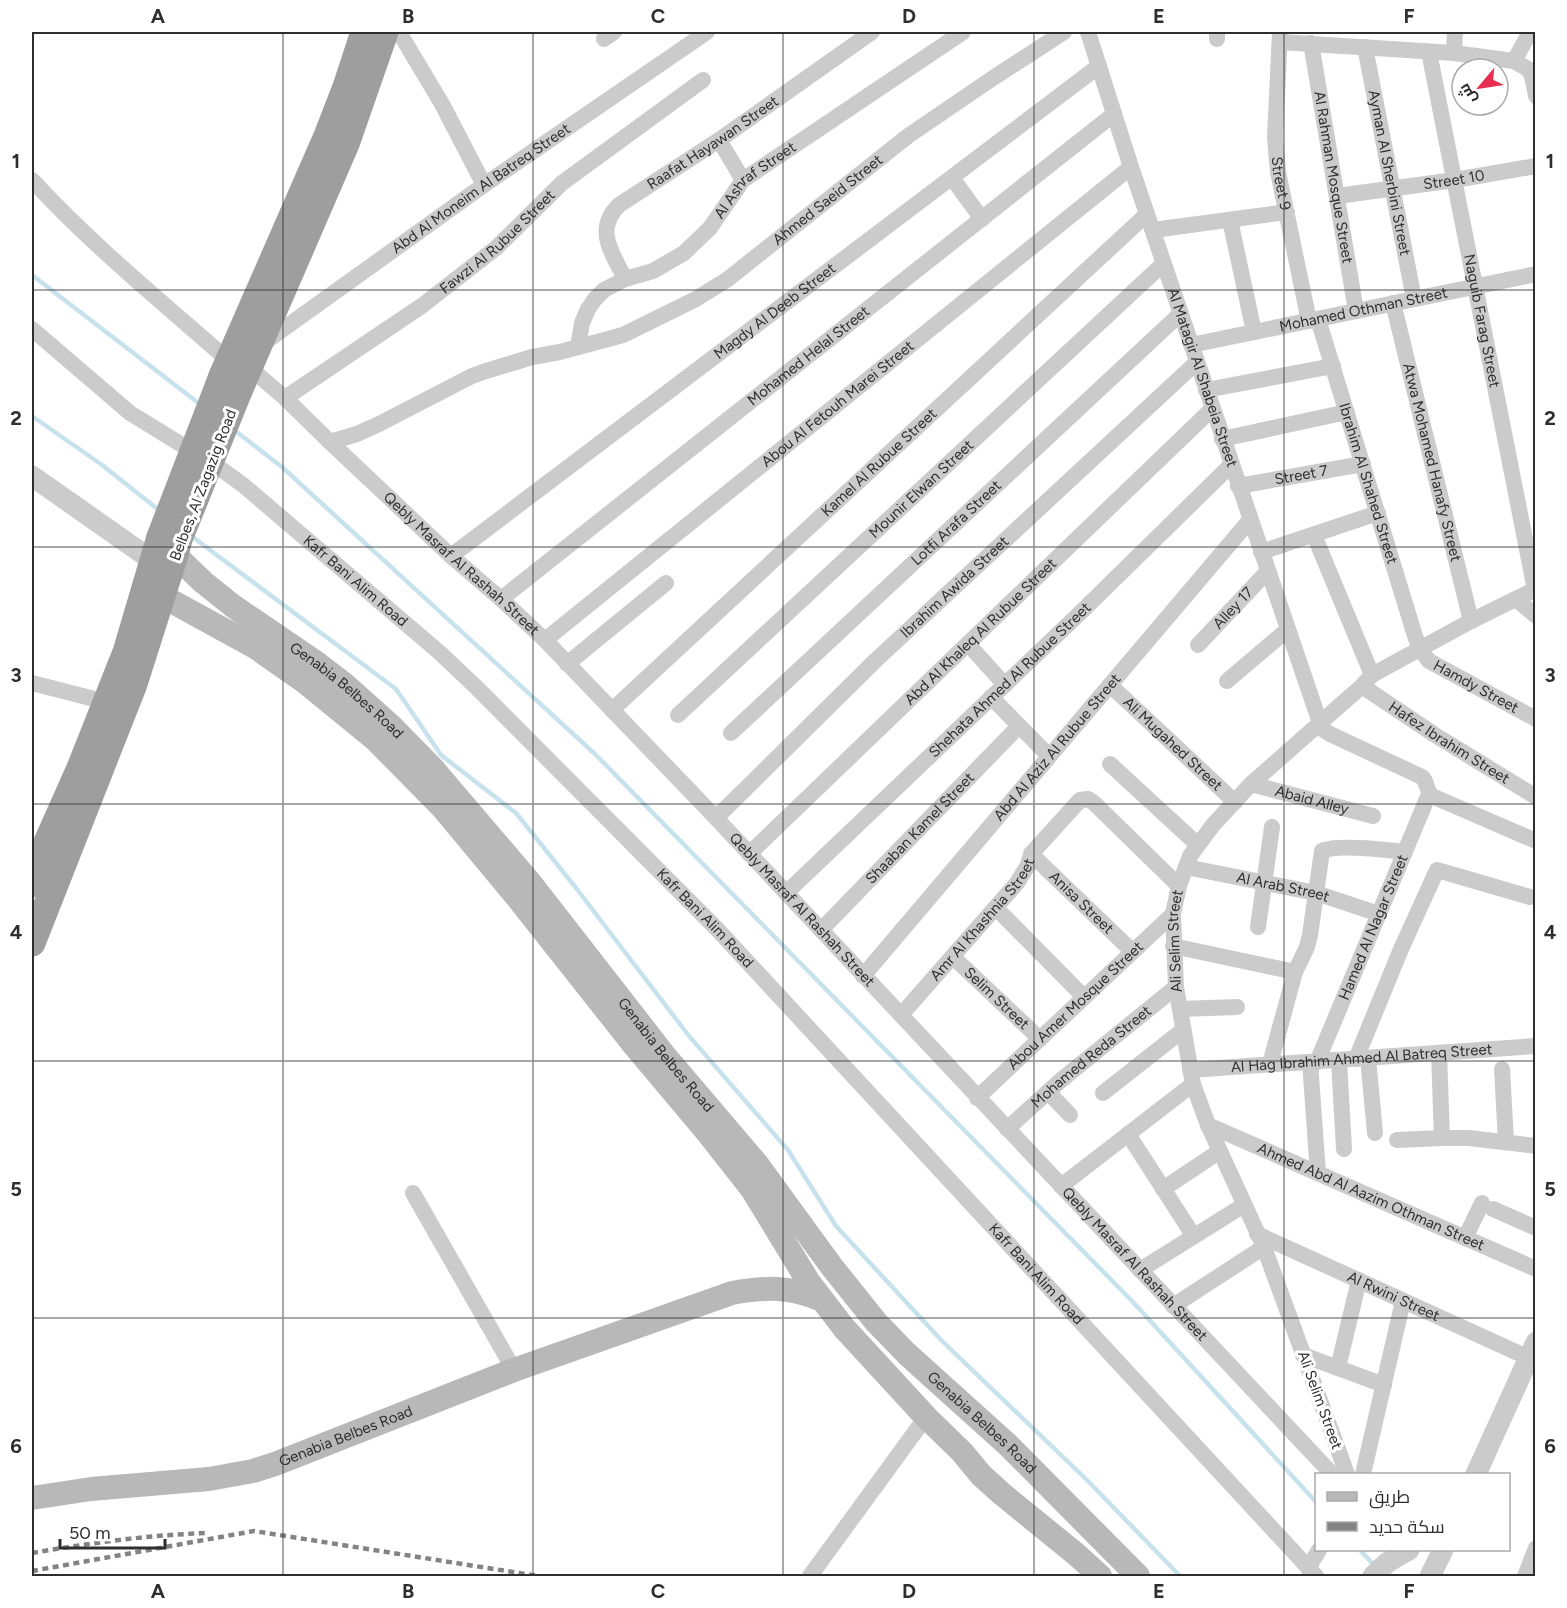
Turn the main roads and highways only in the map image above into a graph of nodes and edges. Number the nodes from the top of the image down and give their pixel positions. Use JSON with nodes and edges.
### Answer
{"nodes":[{"id":1,"x":364,"y":32,"type":"edge"},
{"id":2,"x":385,"y":32,"type":"edge"},
{"id":3,"x":240,"y":369,"type":"junction"},
{"id":4,"x":167,"y":548,"type":"junction"},
{"id":5,"x":162,"y":596,"type":"junction"},
{"id":6,"x":37,"y":849,"type":"edge"},
{"id":7,"x":32,"y":884,"type":"edge"},
{"id":8,"x":524,"y":891,"type":"junction"},
{"id":9,"x":32,"y":943,"type":"edge"},
{"id":10,"x":832,"y":1267,"type":"junction"},
{"id":11,"x":808,"y":1281,"type":"junction"},
{"id":12,"x":822,"y":1300,"type":"junction"},
{"id":13,"x":1008,"y":1445,"type":"junction"},
{"id":14,"x":981,"y":1475,"type":"junction"},
{"id":15,"x":32,"y":1498,"type":"edge"},
{"id":16,"x":1100,"y":1576,"type":"edge"},
{"id":17,"x":1138,"y":1576,"type":"edge"}],
"edges":[{"from":1,"to":3,"type":"highway","name":"Belbes, Al Zagazig Road"},
{"from":2,"to":3,"type":"highway","name":"Belbes, Al Zagazig Road"},
{"from":3,"to":4,"type":"highway","name":"Belbes, Al Zagazig Road","bridge":true},
{"from":4,"to":5,"type":"highway","name":"Belbes, Al Zagazig Road"},
{"from":4,"to":6,"type":"highway","name":"Belbes, Al Zagazig Road"},
{"from":4,"to":8,"type":"main road","name":"Genabia Belbes Road"},
{"from":5,"to":8,"type":"main road","name":"Genabia Belbes Road"},
{"from":5,"to":9,"type":"highway","name":"Belbes, Al Zagazig Road"},
{"from":6,"to":7,"type":"highway","name":"Belbes, Al Zagazig Road"},
{"from":8,"to":10,"type":"main road","name":"Genabia Belbes Road"},
{"from":8,"to":11,"type":"main road","name":"Genabia Belbes Road"},
{"from":10,"to":11,"type":"main road"},
{"from":10,"to":13,"type":"main road","name":"Genabia Belbes Road"},
{"from":11,"to":12,"type":"main road","name":"Genabia Belbes Road"},
{"from":12,"to":14,"type":"main road","name":"Genabia Belbes Road"},
{"from":12,"to":15,"type":"main road","name":"Genabia Belbes Road"},
{"from":13,"to":14,"type":"main road"},
{"from":13,"to":17,"type":"main road","name":"Genabia Belbes Road"},
{"from":14,"to":16,"type":"main road","name":"Genabia Belbes Road"}]}
